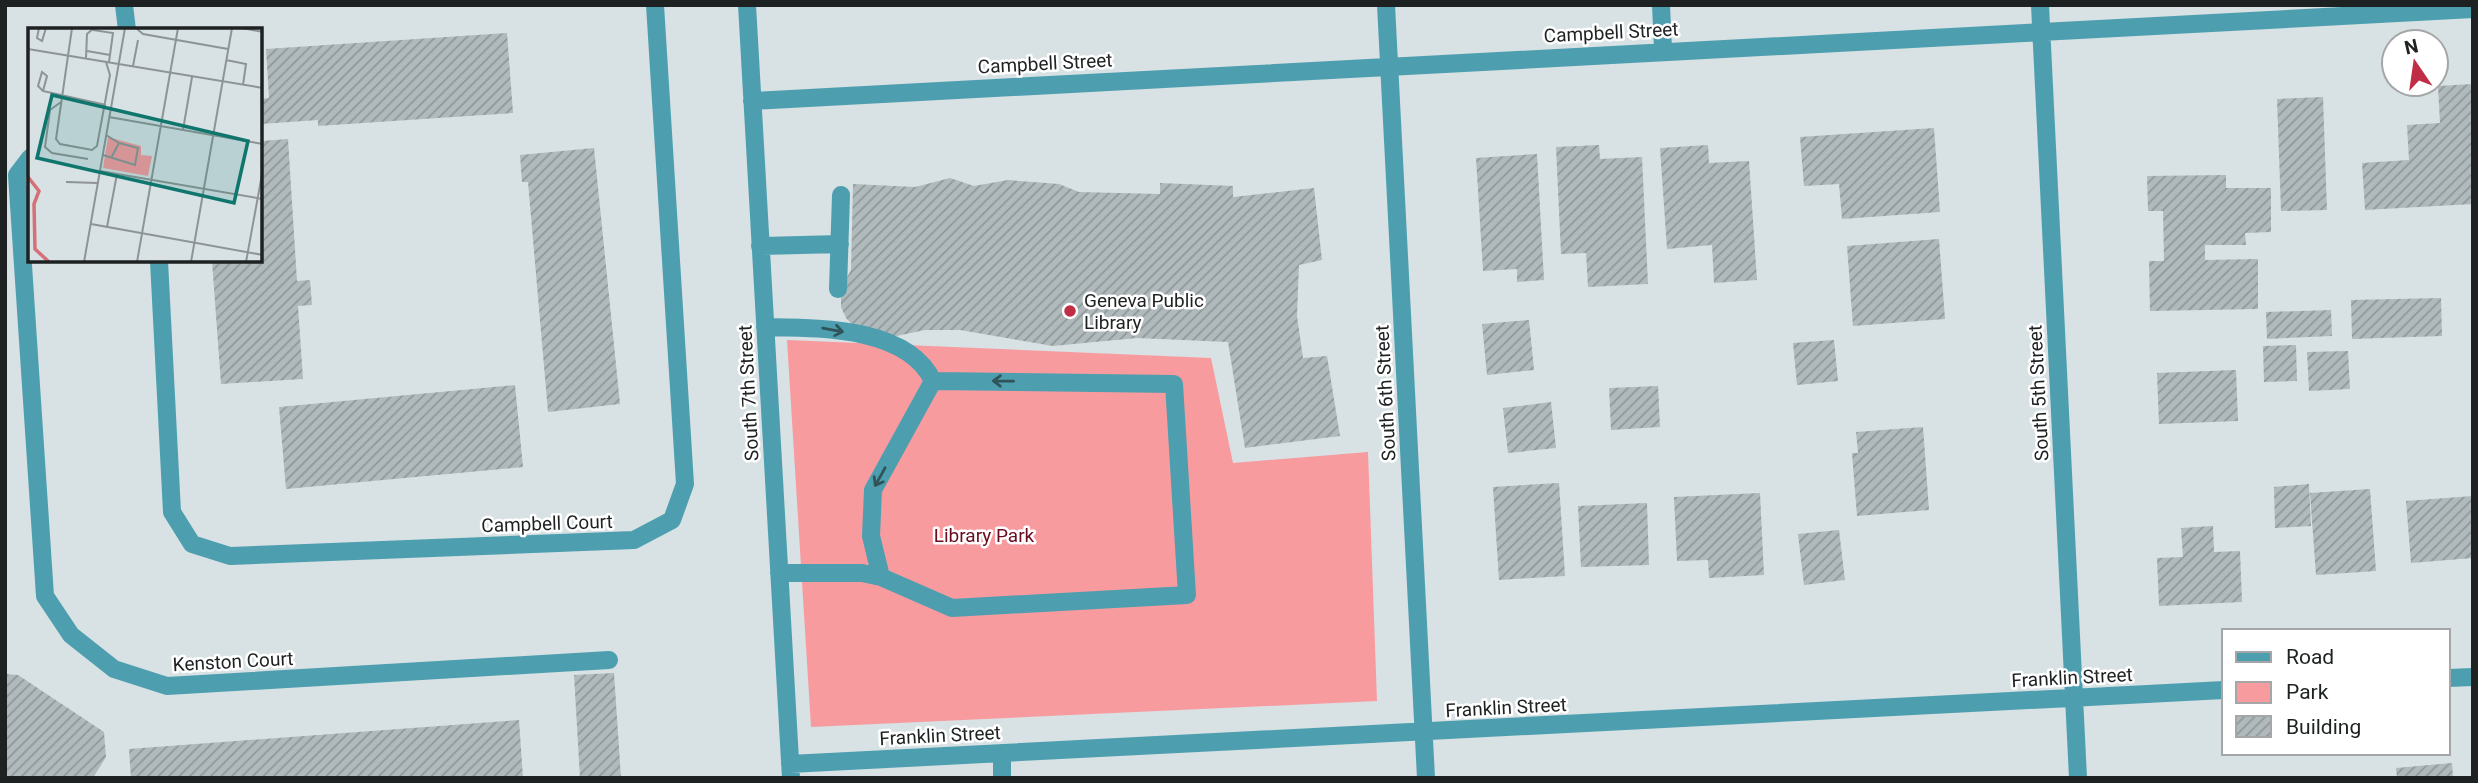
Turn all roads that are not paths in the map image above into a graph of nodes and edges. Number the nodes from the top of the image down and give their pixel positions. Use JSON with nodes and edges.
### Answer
{"nodes":[{"id":1,"x":124,"y":5,"type":"edge"},
{"id":2,"x":655,"y":5,"type":"edge"},
{"id":3,"x":747,"y":5,"type":"edge"},
{"id":4,"x":1385,"y":5,"type":"edge"},
{"id":5,"x":1661,"y":5,"type":"edge"},
{"id":6,"x":2040,"y":5,"type":"edge"},
{"id":7,"x":2473,"y":9,"type":"edge"},
{"id":8,"x":127,"y":28,"type":"edge"},
{"id":9,"x":2041,"y":30,"type":"junction"},
{"id":10,"x":1663,"y":50,"type":"junction"},
{"id":11,"x":1389,"y":65,"type":"junction"},
{"id":12,"x":752,"y":100,"type":"junction"},
{"id":13,"x":28,"y":161,"type":"edge"},
{"id":14,"x":841,"y":195,"type":"dead end"},
{"id":15,"x":840,"y":244,"type":"junction"},
{"id":16,"x":760,"y":246,"type":"junction"},
{"id":17,"x":159,"y":262,"type":"edge"},
{"id":18,"x":838,"y":289,"type":"dead end"},
{"id":19,"x":765,"y":327,"type":"junction"},
{"id":20,"x":933,"y":381,"type":"junction"},
{"id":21,"x":779,"y":573,"type":"junction"},
{"id":22,"x":881,"y":578,"type":"junction"},
{"id":23,"x":609,"y":660,"type":"dead end"},
{"id":24,"x":2473,"y":677,"type":"edge"},
{"id":25,"x":2450,"y":678,"type":"edge"},
{"id":26,"x":2222,"y":690,"type":"edge"},
{"id":27,"x":2074,"y":698,"type":"junction"},
{"id":28,"x":1424,"y":733,"type":"junction"},
{"id":29,"x":1002,"y":754,"type":"junction"},
{"id":30,"x":790,"y":771,"type":"edge"},
{"id":31,"x":1002,"y":778,"type":"edge"},
{"id":32,"x":1426,"y":778,"type":"edge"},
{"id":33,"x":2078,"y":778,"type":"edge"}],
"edges":[{"from":1,"to":8,"type":"street"},
{"from":2,"to":17,"type":"street","name":"Campbell Court"},
{"from":3,"to":12,"type":"street","name":"South 7th Street"},
{"from":4,"to":11,"type":"street","name":"South 6th Street"},
{"from":5,"to":10,"type":"street"},
{"from":6,"to":9,"type":"street","name":"South 5th Street"},
{"from":7,"to":9,"type":"street","name":"Campbell Street"},
{"from":9,"to":10,"type":"street","name":"Campbell Street"},
{"from":9,"to":27,"type":"street","name":"South 5th Street"},
{"from":10,"to":11,"type":"street","name":"Campbell Street"},
{"from":11,"to":12,"type":"street","name":"Campbell Street"},
{"from":11,"to":28,"type":"street","name":"South 6th Street"},
{"from":12,"to":16,"type":"street","name":"South 7th Street"},
{"from":13,"to":23,"type":"street","name":"Kenston Court"},
{"from":14,"to":15,"type":"street"},
{"from":15,"to":16,"type":"street"},
{"from":15,"to":18,"type":"street"},
{"from":16,"to":19,"type":"street","name":"South 7th Street"},
{"from":19,"to":20,"type":"street","one_way":true},
{"from":19,"to":21,"type":"street","name":"South 7th Street"},
{"from":20,"to":22,"type":"street","one_way":true},
{"from":22,"to":20,"type":"street","one_way":true},
{"from":21,"to":22,"type":"street"},
{"from":21,"to":30,"type":"street","name":"South 7th Street"},
{"from":24,"to":25,"type":"street"},
{"from":26,"to":27,"type":"street","name":"Franklin Street"},
{"from":27,"to":28,"type":"street","name":"Franklin Street"},
{"from":27,"to":33,"type":"street","name":"South 5th Street"},
{"from":28,"to":29,"type":"street","name":"Franklin Street"},
{"from":28,"to":32,"type":"street","name":"South 6th Street"},
{"from":29,"to":30,"type":"street","name":"Franklin Street"},
{"from":29,"to":31,"type":"street"}]}
